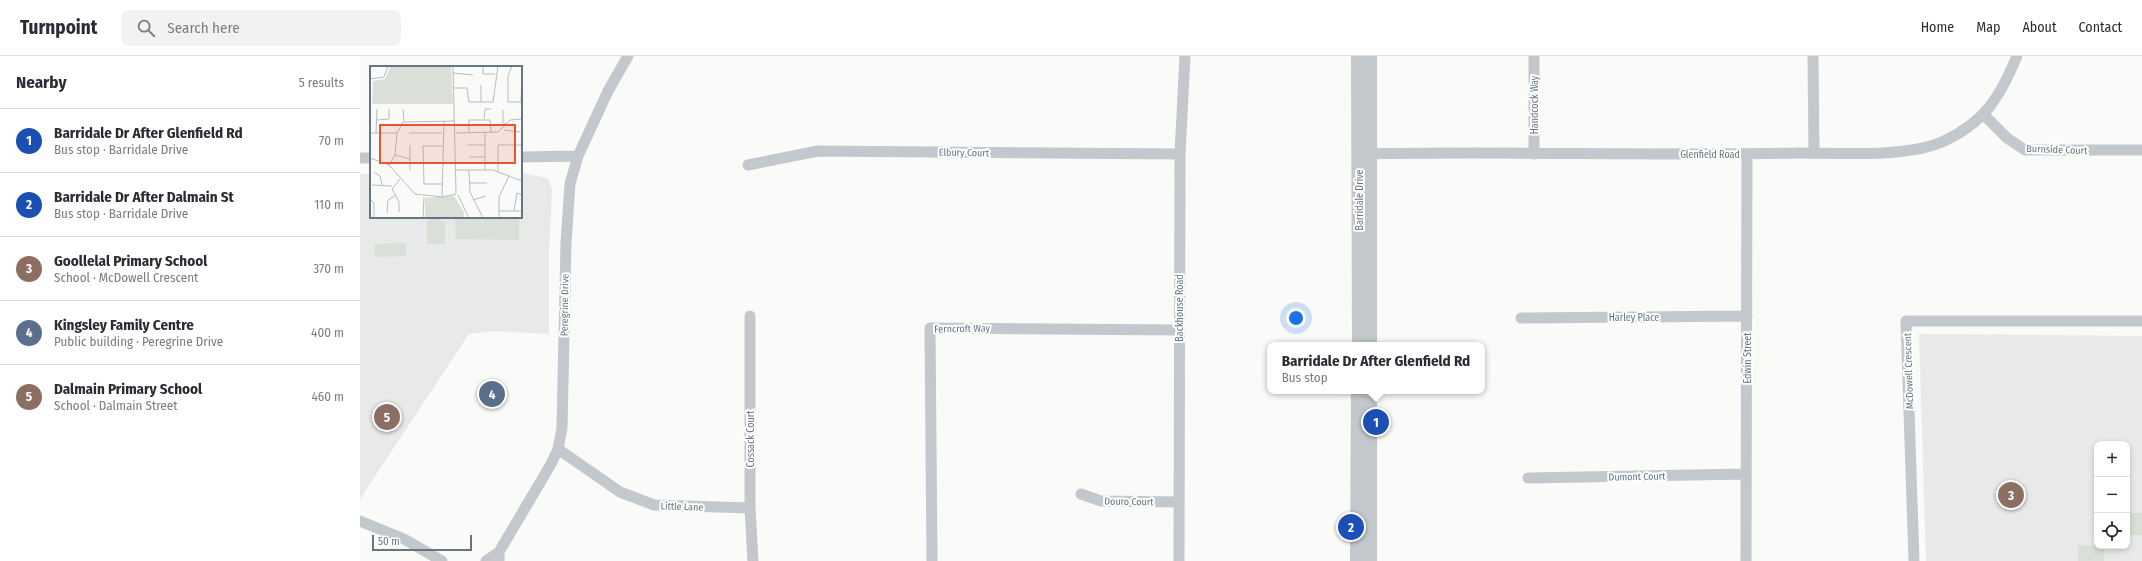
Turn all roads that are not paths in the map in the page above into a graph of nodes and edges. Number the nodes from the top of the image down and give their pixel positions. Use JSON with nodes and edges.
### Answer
{"nodes":[{"id":1,"x":628,"y":56,"type":"edge"},
{"id":2,"x":1185,"y":56,"type":"edge"},
{"id":3,"x":1358,"y":56,"type":"edge"},
{"id":4,"x":1370,"y":56,"type":"edge"},
{"id":5,"x":1534,"y":56,"type":"edge"},
{"id":6,"x":1813,"y":56,"type":"edge"},
{"id":7,"x":2017,"y":56,"type":"edge"},
{"id":8,"x":1984,"y":116,"type":"junction"},
{"id":9,"x":2142,"y":150,"type":"edge"},
{"id":10,"x":1814,"y":153,"type":"junction"},
{"id":11,"x":1180,"y":154,"type":"junction"},
{"id":12,"x":1365,"y":154,"type":"junction"},
{"id":13,"x":1534,"y":154,"type":"junction"},
{"id":14,"x":1747,"y":154,"type":"junction"},
{"id":15,"x":578,"y":156,"type":"junction"},
{"id":16,"x":522,"y":157,"type":"edge"},
{"id":17,"x":748,"y":165,"type":"dead end"},
{"id":18,"x":750,"y":316,"type":"dead end"},
{"id":19,"x":1747,"y":316,"type":"junction"},
{"id":20,"x":1521,"y":318,"type":"dead end"},
{"id":21,"x":2142,"y":321,"type":"edge"},
{"id":22,"x":1178,"y":330,"type":"junction"},
{"id":23,"x":1359,"y":342,"type":"edge"},
{"id":24,"x":1370,"y":342,"type":"edge"},
{"id":25,"x":1358,"y":394,"type":"edge"},
{"id":26,"x":1370,"y":394,"type":"edge"},
{"id":27,"x":558,"y":449,"type":"junction"},
{"id":28,"x":1746,"y":474,"type":"junction"},
{"id":29,"x":1528,"y":478,"type":"dead end"},
{"id":30,"x":1081,"y":494,"type":"dead end"},
{"id":31,"x":1178,"y":502,"type":"junction"},
{"id":32,"x":750,"y":508,"type":"junction"},
{"id":33,"x":360,"y":521,"type":"edge"},
{"id":34,"x":499,"y":557,"type":"edge"},
{"id":35,"x":442,"y":561,"type":"edge"},
{"id":36,"x":486,"y":561,"type":"edge"},
{"id":37,"x":753,"y":561,"type":"edge"},
{"id":38,"x":932,"y":561,"type":"edge"},
{"id":39,"x":1179,"y":561,"type":"edge"},
{"id":40,"x":1357,"y":561,"type":"edge"},
{"id":41,"x":1370,"y":561,"type":"edge"},
{"id":42,"x":1746,"y":561,"type":"edge"},
{"id":43,"x":1914,"y":561,"type":"edge"}],
"edges":[{"from":1,"to":15,"type":"street","name":"Peregrine Drive"},
{"from":2,"to":11,"type":"street","name":"Backhouse Road"},
{"from":3,"to":12,"type":"street","name":"Barridale Drive"},
{"from":4,"to":12,"type":"street","name":"Barridale Drive"},
{"from":5,"to":13,"type":"street","name":"Handcock Way"},
{"from":6,"to":10,"type":"street"},
{"from":7,"to":8,"type":"street","name":"Glenfield Road"},
{"from":8,"to":9,"type":"street","name":"Burnside Court"},
{"from":8,"to":10,"type":"street","name":"Glenfield Road"},
{"from":10,"to":14,"type":"street","name":"Glenfield Road"},
{"from":11,"to":17,"type":"street","name":"Elbury Court"},
{"from":11,"to":22,"type":"street","name":"Backhouse Road"},
{"from":12,"to":13,"type":"street","name":"Glenfield Road"},
{"from":12,"to":23,"type":"street","name":"Barridale Drive"},
{"from":12,"to":24,"type":"street","name":"Barridale Drive"},
{"from":13,"to":14,"type":"street","name":"Glenfield Road"},
{"from":14,"to":19,"type":"street","name":"Edwin Street"},
{"from":15,"to":16,"type":"street"},
{"from":15,"to":27,"type":"street","name":"Peregrine Drive"},
{"from":18,"to":32,"type":"street","name":"Cossack Court"},
{"from":19,"to":20,"type":"street","name":"Harley Place"},
{"from":19,"to":28,"type":"street","name":"Edwin Street"},
{"from":21,"to":43,"type":"street","name":"McDowell Crescent"},
{"from":22,"to":31,"type":"street","name":"Backhouse Road"},
{"from":22,"to":38,"type":"street","name":"Ferncroft Way"},
{"from":25,"to":40,"type":"street"},
{"from":26,"to":41,"type":"street"},
{"from":27,"to":32,"type":"street","name":"Little Lane"},
{"from":27,"to":34,"type":"street","name":"Peregrine Drive"},
{"from":28,"to":29,"type":"street","name":"Dumont Court"},
{"from":28,"to":42,"type":"street","name":"Edwin Street"},
{"from":30,"to":31,"type":"street","name":"Douro Court"},
{"from":31,"to":39,"type":"street","name":"Backhouse Road"},
{"from":32,"to":37,"type":"street","name":"Cossack Court"},
{"from":33,"to":35,"type":"street"},
{"from":34,"to":36,"type":"street","name":"Peregrine Drive"}]}
